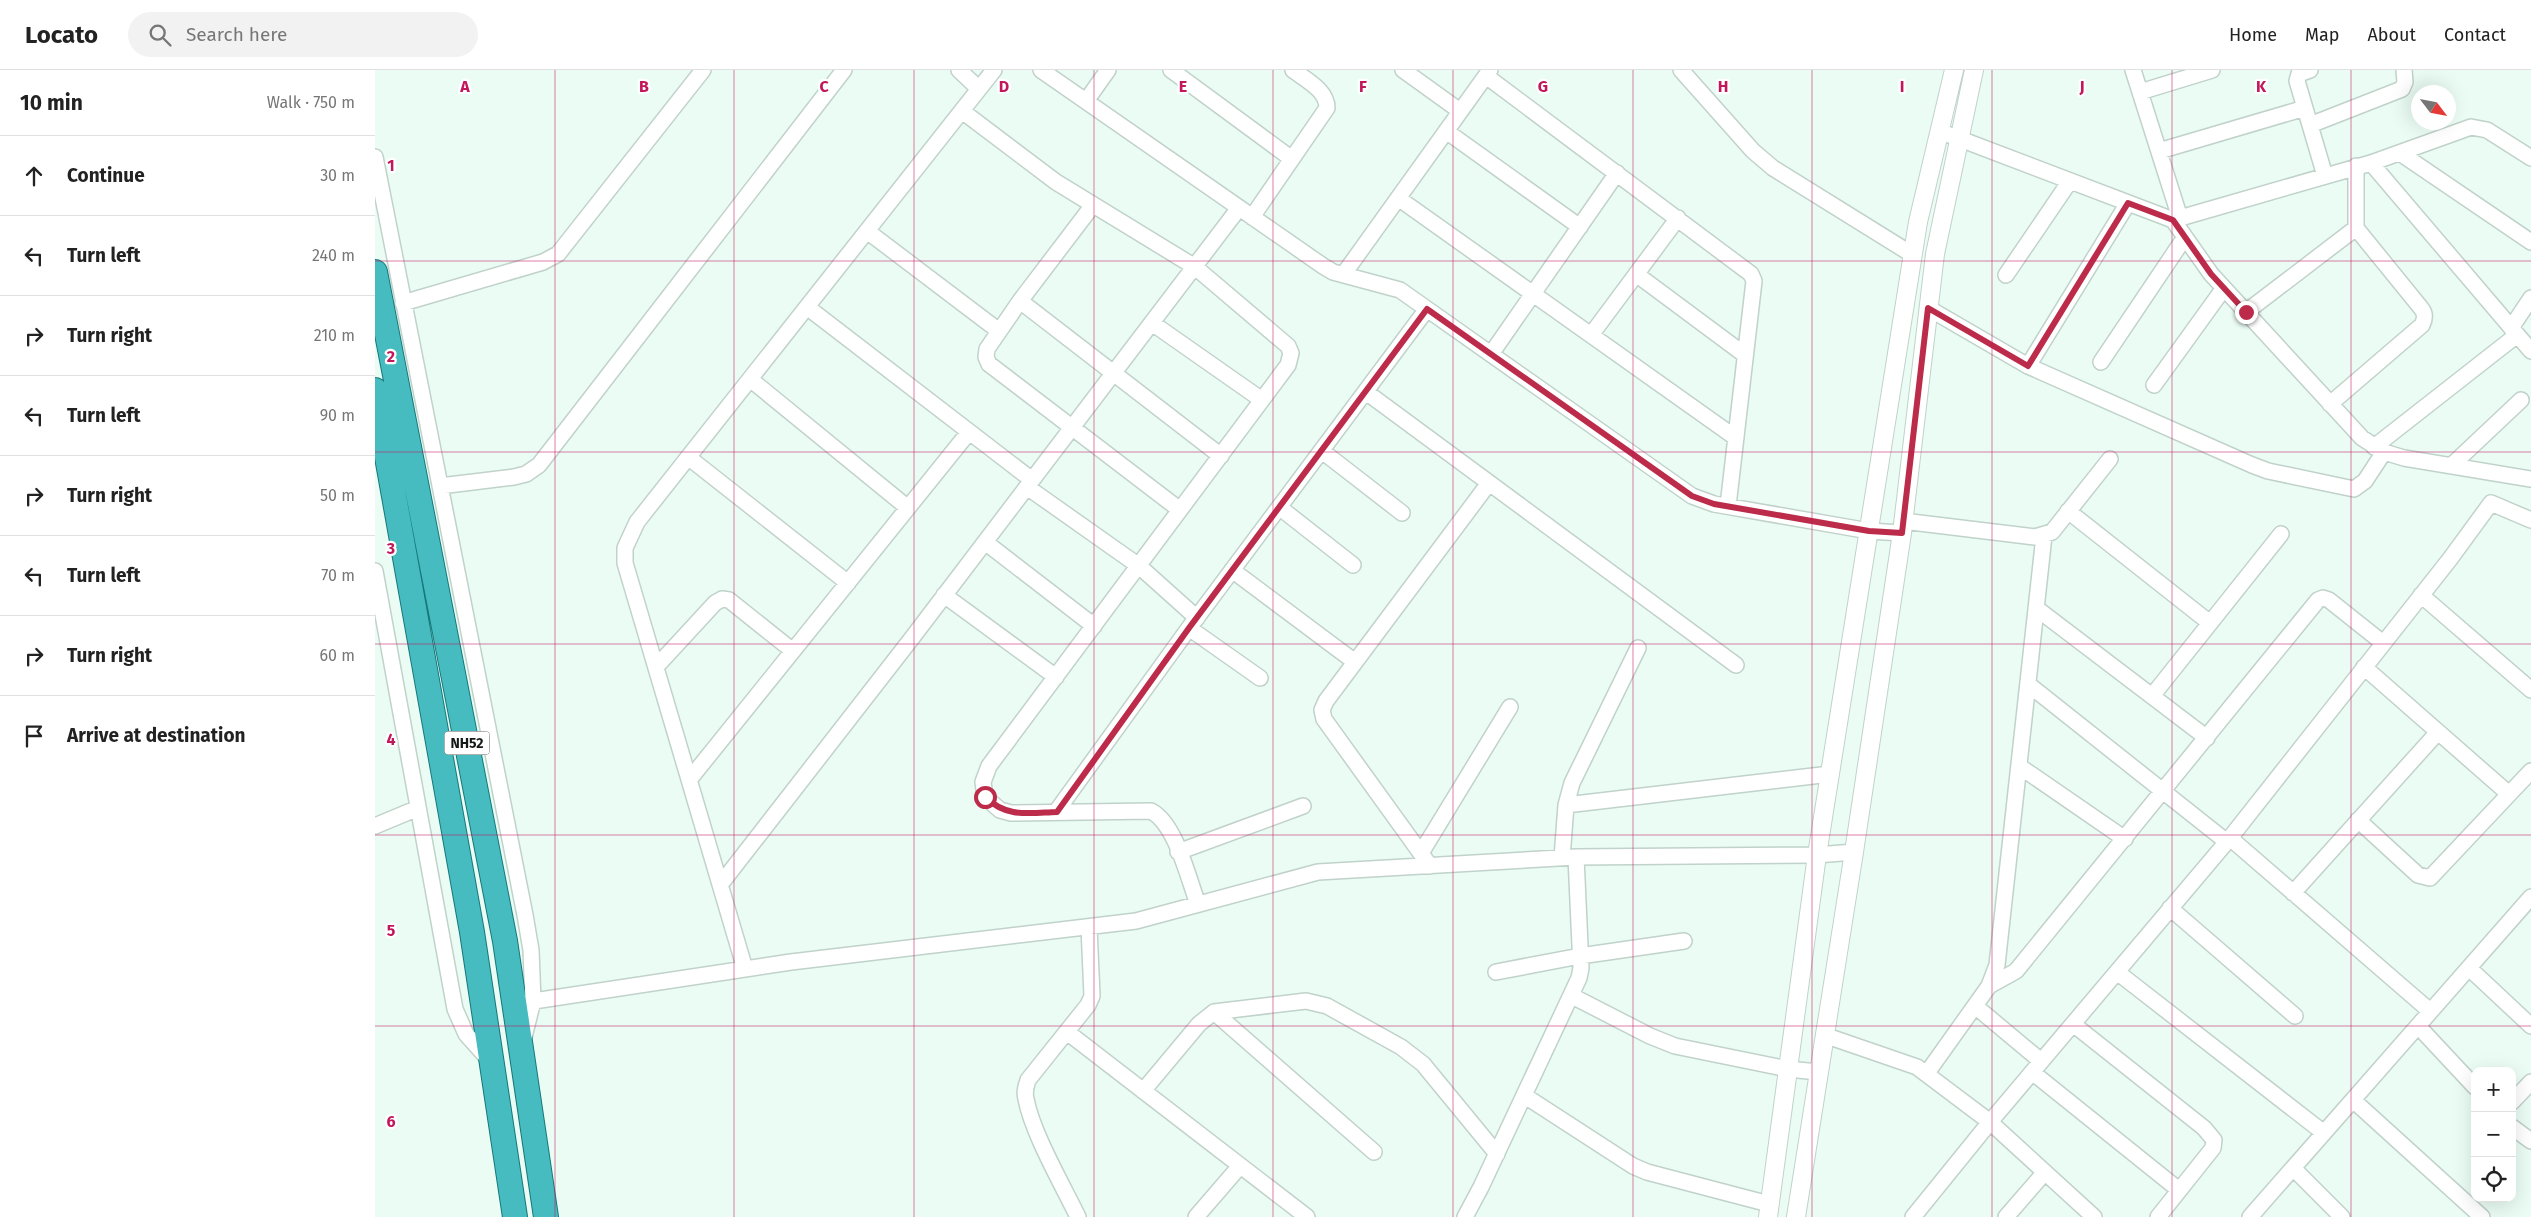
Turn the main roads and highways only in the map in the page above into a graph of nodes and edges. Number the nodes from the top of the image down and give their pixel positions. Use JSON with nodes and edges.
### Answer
{"nodes":[{"id":1,"x":375,"y":272,"type":"edge"},
{"id":2,"x":375,"y":390,"type":"edge"},
{"id":3,"x":515,"y":1217,"type":"edge"},
{"id":4,"x":546,"y":1217,"type":"edge"}],
"edges":[{"from":1,"to":4,"type":"highway","number":"NH52"},
{"from":2,"to":3,"type":"highway","number":"NH52"}]}
